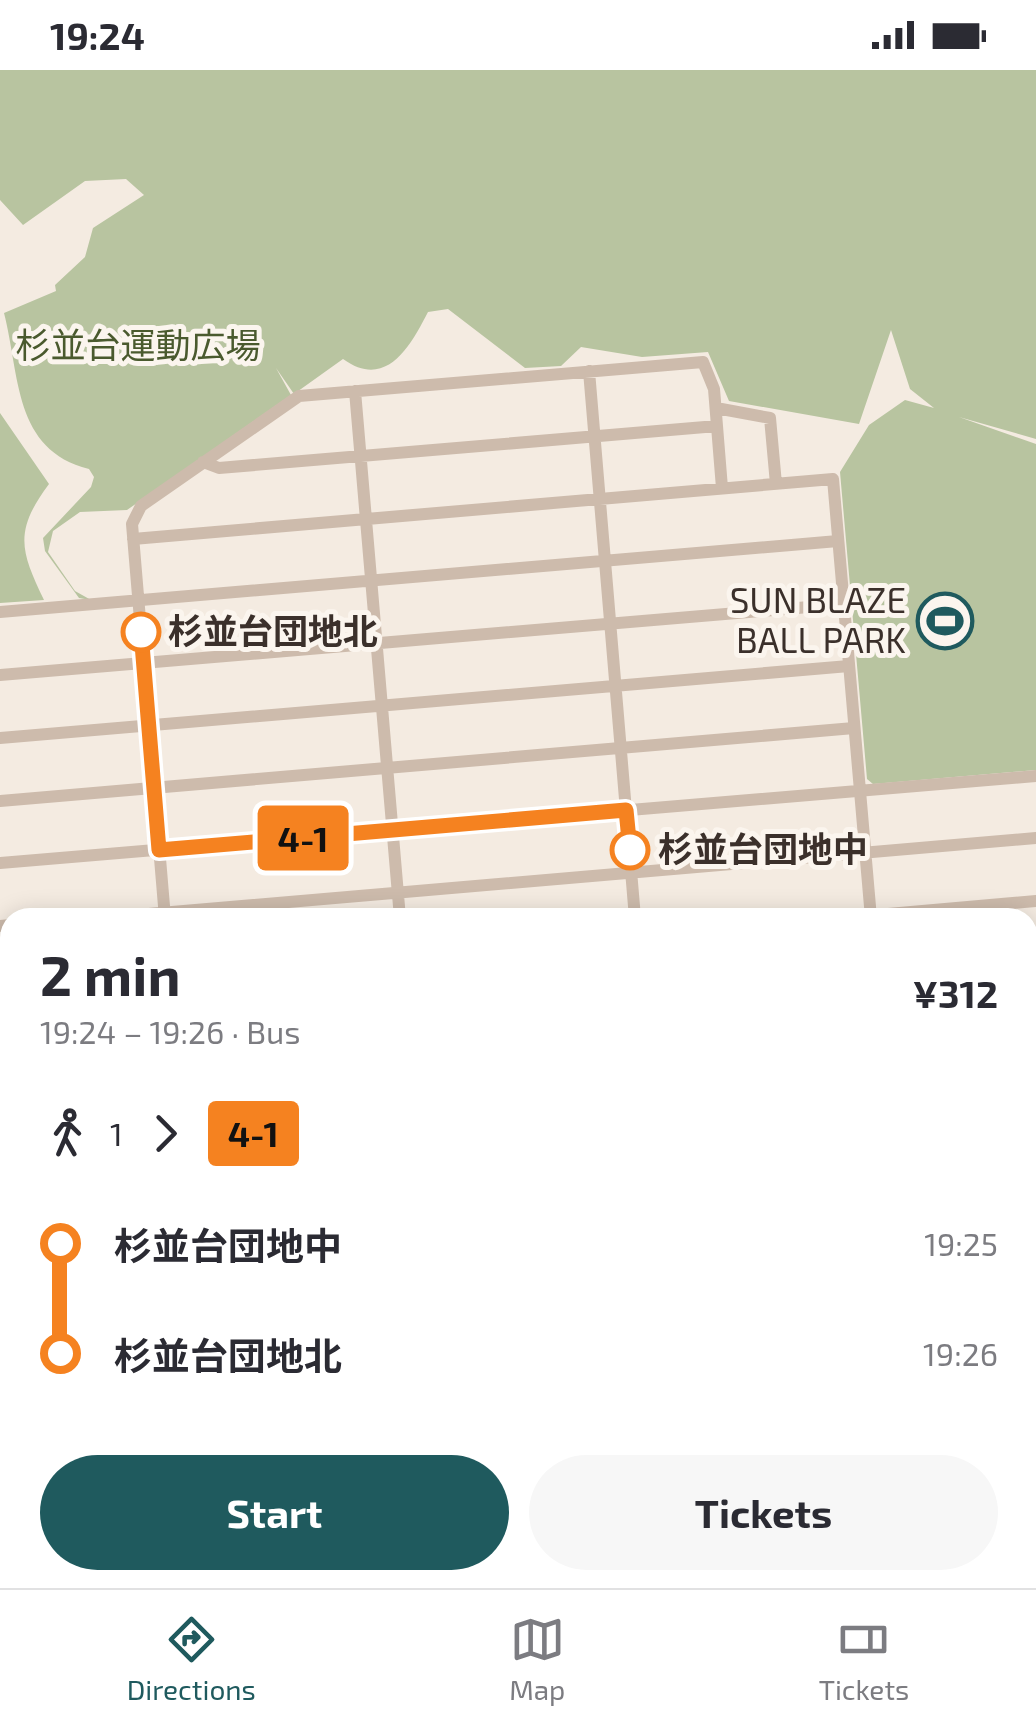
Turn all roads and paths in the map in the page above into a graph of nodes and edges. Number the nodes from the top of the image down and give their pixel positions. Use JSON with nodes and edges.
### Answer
{"nodes":[{"id":1,"x":589,"y":372,"type":"junction"},
{"id":2,"x":356,"y":391,"type":"junction"},
{"id":3,"x":716,"y":408,"type":"junction"},
{"id":4,"x":718,"y":426,"type":"junction"},
{"id":5,"x":594,"y":436,"type":"junction"},
{"id":6,"x":361,"y":456,"type":"junction"},
{"id":7,"x":203,"y":462,"type":"junction"},
{"id":8,"x":776,"y":484,"type":"junction"},
{"id":9,"x":722,"y":488,"type":"junction"},
{"id":10,"x":600,"y":499,"type":"junction"},
{"id":11,"x":366,"y":518,"type":"junction"},
{"id":12,"x":133,"y":538,"type":"junction"},
{"id":13,"x":838,"y":541,"type":"junction"},
{"id":14,"x":605,"y":561,"type":"junction"},
{"id":15,"x":372,"y":581,"type":"junction"},
{"id":16,"x":138,"y":600,"type":"junction"},
{"id":17,"x":844,"y":604,"type":"junction"},
{"id":18,"x":0,"y":612,"type":"edge"},
{"id":19,"x":610,"y":624,"type":"junction"},
{"id":20,"x":377,"y":643,"type":"junction"},
{"id":21,"x":144,"y":663,"type":"junction"},
{"id":22,"x":849,"y":666,"type":"junction"},
{"id":23,"x":0,"y":675,"type":"edge"},
{"id":24,"x":616,"y":686,"type":"junction"},
{"id":25,"x":382,"y":705,"type":"junction"},
{"id":26,"x":149,"y":725,"type":"junction"},
{"id":27,"x":854,"y":728,"type":"junction"},
{"id":28,"x":0,"y":738,"type":"edge"},
{"id":29,"x":621,"y":748,"type":"junction"},
{"id":30,"x":388,"y":768,"type":"junction"},
{"id":31,"x":1036,"y":776,"type":"edge"},
{"id":32,"x":154,"y":788,"type":"junction"},
{"id":33,"x":860,"y":791,"type":"junction"},
{"id":34,"x":0,"y":801,"type":"edge"},
{"id":35,"x":626,"y":810,"type":"junction"},
{"id":36,"x":393,"y":830,"type":"junction"},
{"id":37,"x":1036,"y":838,"type":"edge"},
{"id":38,"x":159,"y":850,"type":"junction"},
{"id":39,"x":865,"y":853,"type":"junction"},
{"id":40,"x":0,"y":864,"type":"edge"},
{"id":41,"x":632,"y":873,"type":"junction"},
{"id":42,"x":398,"y":892,"type":"junction"},
{"id":43,"x":1036,"y":901,"type":"edge"},
{"id":44,"x":164,"y":908,"type":"edge"},
{"id":45,"x":236,"y":908,"type":"edge"},
{"id":46,"x":399,"y":908,"type":"edge"},
{"id":47,"x":634,"y":908,"type":"edge"},
{"id":48,"x":870,"y":908,"type":"edge"},
{"id":49,"x":959,"y":908,"type":"edge"}],
"edges":[{"from":1,"to":2,"type":"street"},
{"from":1,"to":3,"type":"street"},
{"from":1,"to":5,"type":"street"},
{"from":2,"to":6,"type":"street"},
{"from":2,"to":7,"type":"street"},
{"from":3,"to":4,"type":"street"},
{"from":3,"to":8,"type":"street"},
{"from":4,"to":5,"type":"street"},
{"from":4,"to":9,"type":"street"},
{"from":5,"to":6,"type":"street"},
{"from":5,"to":10,"type":"street"},
{"from":6,"to":7,"type":"street"},
{"from":6,"to":11,"type":"street"},
{"from":7,"to":12,"type":"street"},
{"from":8,"to":9,"type":"street"},
{"from":8,"to":13,"type":"street"},
{"from":9,"to":10,"type":"street"},
{"from":10,"to":11,"type":"street"},
{"from":10,"to":14,"type":"street"},
{"from":11,"to":12,"type":"street"},
{"from":11,"to":15,"type":"street"},
{"from":12,"to":16,"type":"street"},
{"from":13,"to":14,"type":"street"},
{"from":13,"to":17,"type":"street"},
{"from":14,"to":15,"type":"street"},
{"from":14,"to":19,"type":"street"},
{"from":15,"to":16,"type":"street"},
{"from":15,"to":20,"type":"street"},
{"from":16,"to":18,"type":"street"},
{"from":16,"to":21,"type":"street"},
{"from":17,"to":19,"type":"street"},
{"from":17,"to":22,"type":"street"},
{"from":19,"to":20,"type":"street"},
{"from":19,"to":24,"type":"street"},
{"from":20,"to":21,"type":"street"},
{"from":20,"to":25,"type":"street"},
{"from":21,"to":23,"type":"street"},
{"from":21,"to":26,"type":"street"},
{"from":22,"to":24,"type":"street"},
{"from":22,"to":27,"type":"street"},
{"from":24,"to":25,"type":"street"},
{"from":24,"to":29,"type":"street"},
{"from":25,"to":26,"type":"street"},
{"from":25,"to":30,"type":"street"},
{"from":26,"to":28,"type":"street"},
{"from":26,"to":32,"type":"street"},
{"from":27,"to":29,"type":"street"},
{"from":27,"to":33,"type":"street"},
{"from":29,"to":30,"type":"street"},
{"from":29,"to":35,"type":"street"},
{"from":30,"to":32,"type":"street"},
{"from":30,"to":36,"type":"street"},
{"from":31,"to":33,"type":"street"},
{"from":32,"to":34,"type":"street"},
{"from":32,"to":38,"type":"street"},
{"from":33,"to":35,"type":"street"},
{"from":33,"to":39,"type":"street"},
{"from":35,"to":36,"type":"street"},
{"from":35,"to":41,"type":"street"},
{"from":36,"to":38,"type":"street"},
{"from":36,"to":42,"type":"street"},
{"from":37,"to":39,"type":"street"},
{"from":38,"to":40,"type":"street"},
{"from":38,"to":44,"type":"street"},
{"from":39,"to":41,"type":"street"},
{"from":39,"to":48,"type":"street"},
{"from":41,"to":42,"type":"street"},
{"from":41,"to":47,"type":"street"},
{"from":42,"to":45,"type":"street"},
{"from":42,"to":46,"type":"street"},
{"from":43,"to":49,"type":"street"}]}
